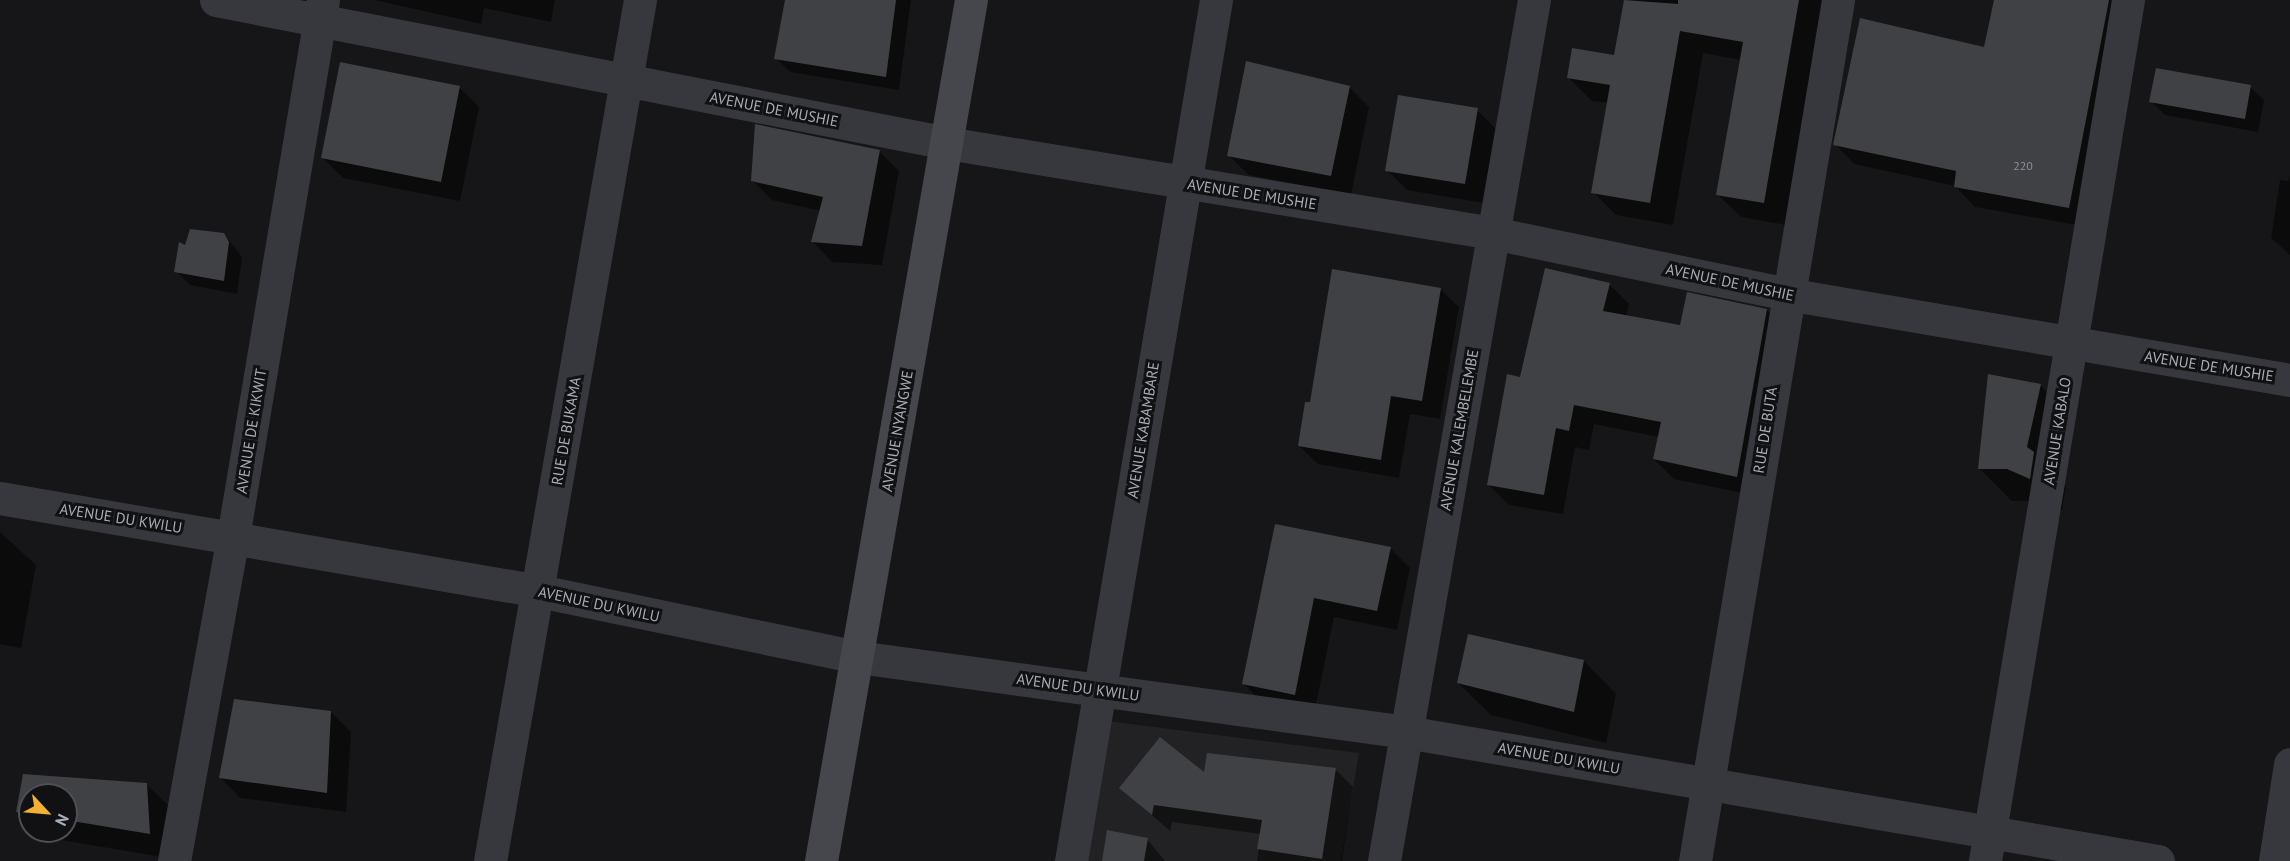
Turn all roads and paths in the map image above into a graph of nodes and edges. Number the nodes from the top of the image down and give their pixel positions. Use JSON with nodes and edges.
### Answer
{"nodes":[{"id":1,"x":216,"y":0,"type":"edge"},
{"id":2,"x":640,"y":0,"type":"edge"},
{"id":3,"x":971,"y":0,"type":"edge"},
{"id":4,"x":1216,"y":0,"type":"edge"},
{"id":5,"x":1534,"y":0,"type":"edge"},
{"id":6,"x":1838,"y":0,"type":"edge"},
{"id":7,"x":2128,"y":0,"type":"edge"},
{"id":8,"x":321,"y":9,"type":"edge"},
{"id":9,"x":626,"y":80,"type":"junction"},
{"id":10,"x":947,"y":143,"type":"junction"},
{"id":11,"x":1184,"y":183,"type":"junction"},
{"id":12,"x":1493,"y":232,"type":"junction"},
{"id":13,"x":1787,"y":294,"type":"junction"},
{"id":14,"x":2072,"y":343,"type":"junction"},
{"id":15,"x":2290,"y":380,"type":"edge"},
{"id":16,"x":0,"y":498,"type":"edge"},
{"id":17,"x":233,"y":537,"type":"junction"},
{"id":18,"x":539,"y":591,"type":"junction"},
{"id":19,"x":858,"y":657,"type":"junction"},
{"id":20,"x":1101,"y":690,"type":"junction"},
{"id":21,"x":1406,"y":732,"type":"junction"},
{"id":22,"x":2290,"y":764,"type":"edge"},
{"id":23,"x":1709,"y":783,"type":"junction"},
{"id":24,"x":1988,"y":847,"type":"edge"},
{"id":25,"x":174,"y":861,"type":"edge"},
{"id":26,"x":490,"y":861,"type":"edge"},
{"id":27,"x":821,"y":861,"type":"edge"},
{"id":28,"x":1071,"y":861,"type":"edge"},
{"id":29,"x":1384,"y":861,"type":"edge"},
{"id":30,"x":1695,"y":861,"type":"edge"},
{"id":31,"x":2158,"y":861,"type":"edge"},
{"id":32,"x":2276,"y":861,"type":"edge"}],
"edges":[{"from":1,"to":8,"type":"street","name":"AVENUE DE MUSHIE"},
{"from":2,"to":9,"type":"street","name":"RUE DE BUKAMA"},
{"from":3,"to":10,"type":"main road","name":"AVENUE NYANGWE"},
{"from":4,"to":11,"type":"street","name":"AVENUE KABAMBARE"},
{"from":5,"to":12,"type":"street","name":"AVENUE KALEMBELEMBE"},
{"from":6,"to":13,"type":"street","name":"RUE DE BUTA"},
{"from":7,"to":14,"type":"street","name":"AVENUE KABALO"},
{"from":8,"to":9,"type":"street","name":"AVENUE DE MUSHIE"},
{"from":8,"to":17,"type":"street","name":"AVENUE DE KIKWIT"},
{"from":9,"to":10,"type":"street","name":"AVENUE DE MUSHIE"},
{"from":9,"to":18,"type":"street","name":"RUE DE BUKAMA"},
{"from":10,"to":11,"type":"street","name":"AVENUE DE MUSHIE"},
{"from":10,"to":19,"type":"main road","name":"AVENUE NYANGWE"},
{"from":11,"to":12,"type":"street","name":"AVENUE DE MUSHIE"},
{"from":11,"to":20,"type":"street","name":"AVENUE KABAMBARE"},
{"from":12,"to":13,"type":"street","name":"AVENUE DE MUSHIE"},
{"from":12,"to":21,"type":"street","name":"AVENUE KALEMBELEMBE"},
{"from":13,"to":14,"type":"street","name":"AVENUE DE MUSHIE"},
{"from":13,"to":23,"type":"street","name":"RUE DE BUTA"},
{"from":14,"to":15,"type":"street","name":"AVENUE DE MUSHIE"},
{"from":14,"to":24,"type":"street","name":"AVENUE KABALO"},
{"from":16,"to":17,"type":"street","name":"AVENUE DU KWILU"},
{"from":17,"to":18,"type":"street","name":"AVENUE DU KWILU"},
{"from":17,"to":25,"type":"street","name":"AVENUE DE KIKWIT"},
{"from":18,"to":19,"type":"street","name":"AVENUE DU KWILU"},
{"from":18,"to":26,"type":"street","name":"RUE DE BUKAMA"},
{"from":19,"to":20,"type":"street","name":"AVENUE DU KWILU"},
{"from":19,"to":27,"type":"main road","name":"AVENUE NYANGWE"},
{"from":20,"to":21,"type":"street","name":"AVENUE DU KWILU"},
{"from":20,"to":28,"type":"street","name":"AVENUE KABAMBARE"},
{"from":21,"to":23,"type":"street","name":"AVENUE DU KWILU"},
{"from":21,"to":29,"type":"street","name":"AVENUE KALEMBELEMBE"},
{"from":22,"to":32,"type":"street"},
{"from":23,"to":24,"type":"street","name":"AVENUE DU KWILU"},
{"from":23,"to":30,"type":"street","name":"RUE DE BUTA"},
{"from":24,"to":31,"type":"street","name":"AVENUE DU KWILU"}]}
